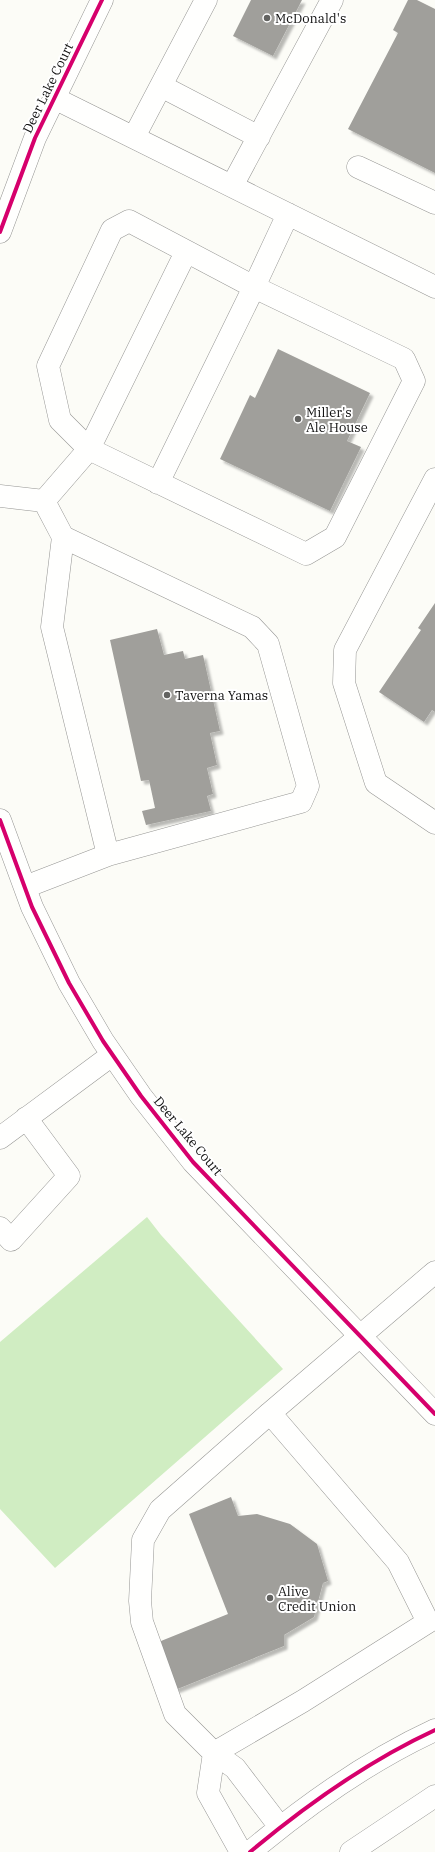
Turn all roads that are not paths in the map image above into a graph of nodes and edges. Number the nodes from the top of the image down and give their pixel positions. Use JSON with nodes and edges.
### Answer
{"nodes":[{"id":1,"x":102,"y":0,"type":"edge"},
{"id":2,"x":206,"y":0,"type":"edge"},
{"id":3,"x":332,"y":0,"type":"edge"},
{"id":4,"x":161,"y":86,"type":"junction"},
{"id":5,"x":54,"y":98,"type":"junction"},
{"id":6,"x":134,"y":137,"type":"junction"},
{"id":7,"x":259,"y":137,"type":"junction"},
{"id":8,"x":358,"y":167,"type":"dead end"},
{"id":9,"x":232,"y":186,"type":"junction"},
{"id":10,"x":435,"y":202,"type":"edge"},
{"id":11,"x":288,"y":214,"type":"junction"},
{"id":12,"x":0,"y":232,"type":"edge"},
{"id":13,"x":186,"y":252,"type":"junction"},
{"id":14,"x":434,"y":283,"type":"edge"},
{"id":15,"x":254,"y":287,"type":"junction"},
{"id":16,"x":89,"y":449,"type":"junction"},
{"id":17,"x":435,"y":479,"type":"edge"},
{"id":18,"x":158,"y":483,"type":"junction"},
{"id":19,"x":0,"y":496,"type":"edge"},
{"id":20,"x":44,"y":501,"type":"junction"},
{"id":21,"x":63,"y":537,"type":"junction"},
{"id":22,"x":0,"y":820,"type":"edge"},
{"id":23,"x":435,"y":822,"type":"edge"},
{"id":24,"x":108,"y":855,"type":"junction"},
{"id":25,"x":25,"y":887,"type":"junction"},
{"id":26,"x":112,"y":1055,"type":"junction"},
{"id":27,"x":26,"y":1118,"type":"junction"},
{"id":28,"x":0,"y":1138,"type":"edge"},
{"id":29,"x":0,"y":1228,"type":"edge"},
{"id":30,"x":435,"y":1272,"type":"edge"},
{"id":31,"x":360,"y":1336,"type":"junction"},
{"id":32,"x":270,"y":1413,"type":"junction"},
{"id":33,"x":435,"y":1414,"type":"edge"},
{"id":34,"x":435,"y":1730,"type":"edge"},
{"id":35,"x":214,"y":1753,"type":"junction"},
{"id":36,"x":435,"y":1796,"type":"edge"},
{"id":37,"x":280,"y":1827,"type":"junction"},
{"id":38,"x":241,"y":1852,"type":"edge"},
{"id":39,"x":250,"y":1852,"type":"edge"},
{"id":40,"x":351,"y":1852,"type":"edge"}],
"edges":[{"from":1,"to":5,"type":"street","name":"Deer Lake Court"},
{"from":2,"to":4,"type":"street"},
{"from":3,"to":7,"type":"street"},
{"from":4,"to":6,"type":"street"},
{"from":4,"to":7,"type":"street"},
{"from":5,"to":6,"type":"street"},
{"from":5,"to":12,"type":"street","name":"Deer Lake Court"},
{"from":6,"to":9,"type":"street"},
{"from":7,"to":9,"type":"street"},
{"from":8,"to":10,"type":"street"},
{"from":9,"to":11,"type":"street"},
{"from":11,"to":14,"type":"street"},
{"from":11,"to":15,"type":"street"},
{"from":13,"to":15,"type":"street"},
{"from":13,"to":16,"type":"street"},
{"from":13,"to":16,"type":"street"},
{"from":15,"to":18,"type":"street"},
{"from":15,"to":18,"type":"street"},
{"from":16,"to":18,"type":"street"},
{"from":16,"to":20,"type":"street"},
{"from":17,"to":23,"type":"street"},
{"from":19,"to":20,"type":"street"},
{"from":20,"to":21,"type":"street"},
{"from":21,"to":24,"type":"street"},
{"from":21,"to":24,"type":"street"},
{"from":22,"to":25,"type":"street","name":"Deer Lake Court"},
{"from":24,"to":25,"type":"street"},
{"from":25,"to":26,"type":"street","name":"Deer Lake Court"},
{"from":26,"to":27,"type":"street"},
{"from":26,"to":31,"type":"street","name":"Deer Lake Court"},
{"from":27,"to":28,"type":"street"},
{"from":27,"to":29,"type":"street"},
{"from":30,"to":31,"type":"street"},
{"from":31,"to":32,"type":"street"},
{"from":31,"to":33,"type":"street","name":"Deer Lake Court"},
{"from":32,"to":35,"type":"street"},
{"from":32,"to":35,"type":"street"},
{"from":34,"to":37,"type":"street"},
{"from":35,"to":37,"type":"street"},
{"from":35,"to":38,"type":"street"},
{"from":36,"to":40,"type":"street"},
{"from":37,"to":39,"type":"street"}]}
